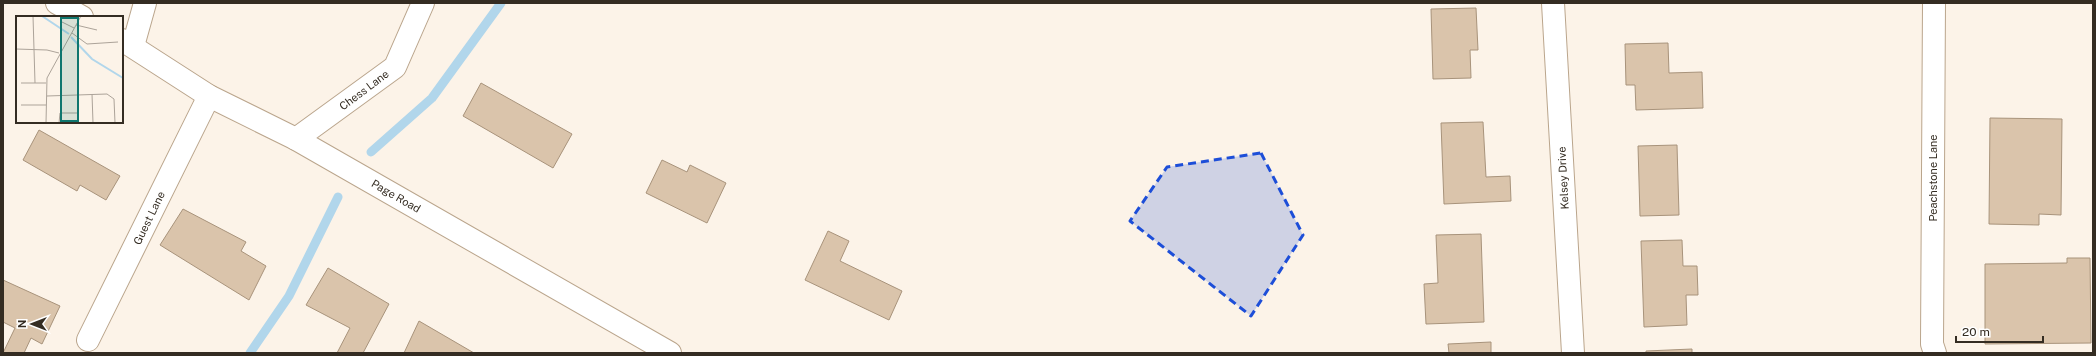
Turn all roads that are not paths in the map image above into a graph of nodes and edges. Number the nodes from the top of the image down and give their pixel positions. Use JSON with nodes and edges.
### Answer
{"nodes":[{"id":1,"x":57,"y":3,"type":"edge"},
{"id":2,"x":145,"y":3,"type":"edge"},
{"id":3,"x":423,"y":3,"type":"edge"},
{"id":4,"x":1553,"y":3,"type":"edge"},
{"id":5,"x":1934,"y":3,"type":"edge"},
{"id":6,"x":80,"y":16,"type":"edge"},
{"id":7,"x":128,"y":43,"type":"edge"},
{"id":8,"x":209,"y":96,"type":"junction"},
{"id":9,"x":296,"y":139,"type":"junction"},
{"id":10,"x":88,"y":340,"type":"dead end"},
{"id":11,"x":670,"y":353,"type":"edge"},
{"id":12,"x":1573,"y":353,"type":"edge"},
{"id":13,"x":1935,"y":353,"type":"edge"}],
"edges":[{"from":1,"to":6,"type":"street"},
{"from":2,"to":7,"type":"street"},
{"from":3,"to":9,"type":"street","name":"Chess Lane"},
{"from":4,"to":12,"type":"street","name":"Kelsey Drive"},
{"from":5,"to":13,"type":"street","name":"Peachstone Lane"},
{"from":7,"to":8,"type":"street","name":"Page Road"},
{"from":8,"to":9,"type":"street","name":"Page Road"},
{"from":8,"to":10,"type":"street","name":"Guest Lane"},
{"from":9,"to":11,"type":"street","name":"Page Road"}]}
